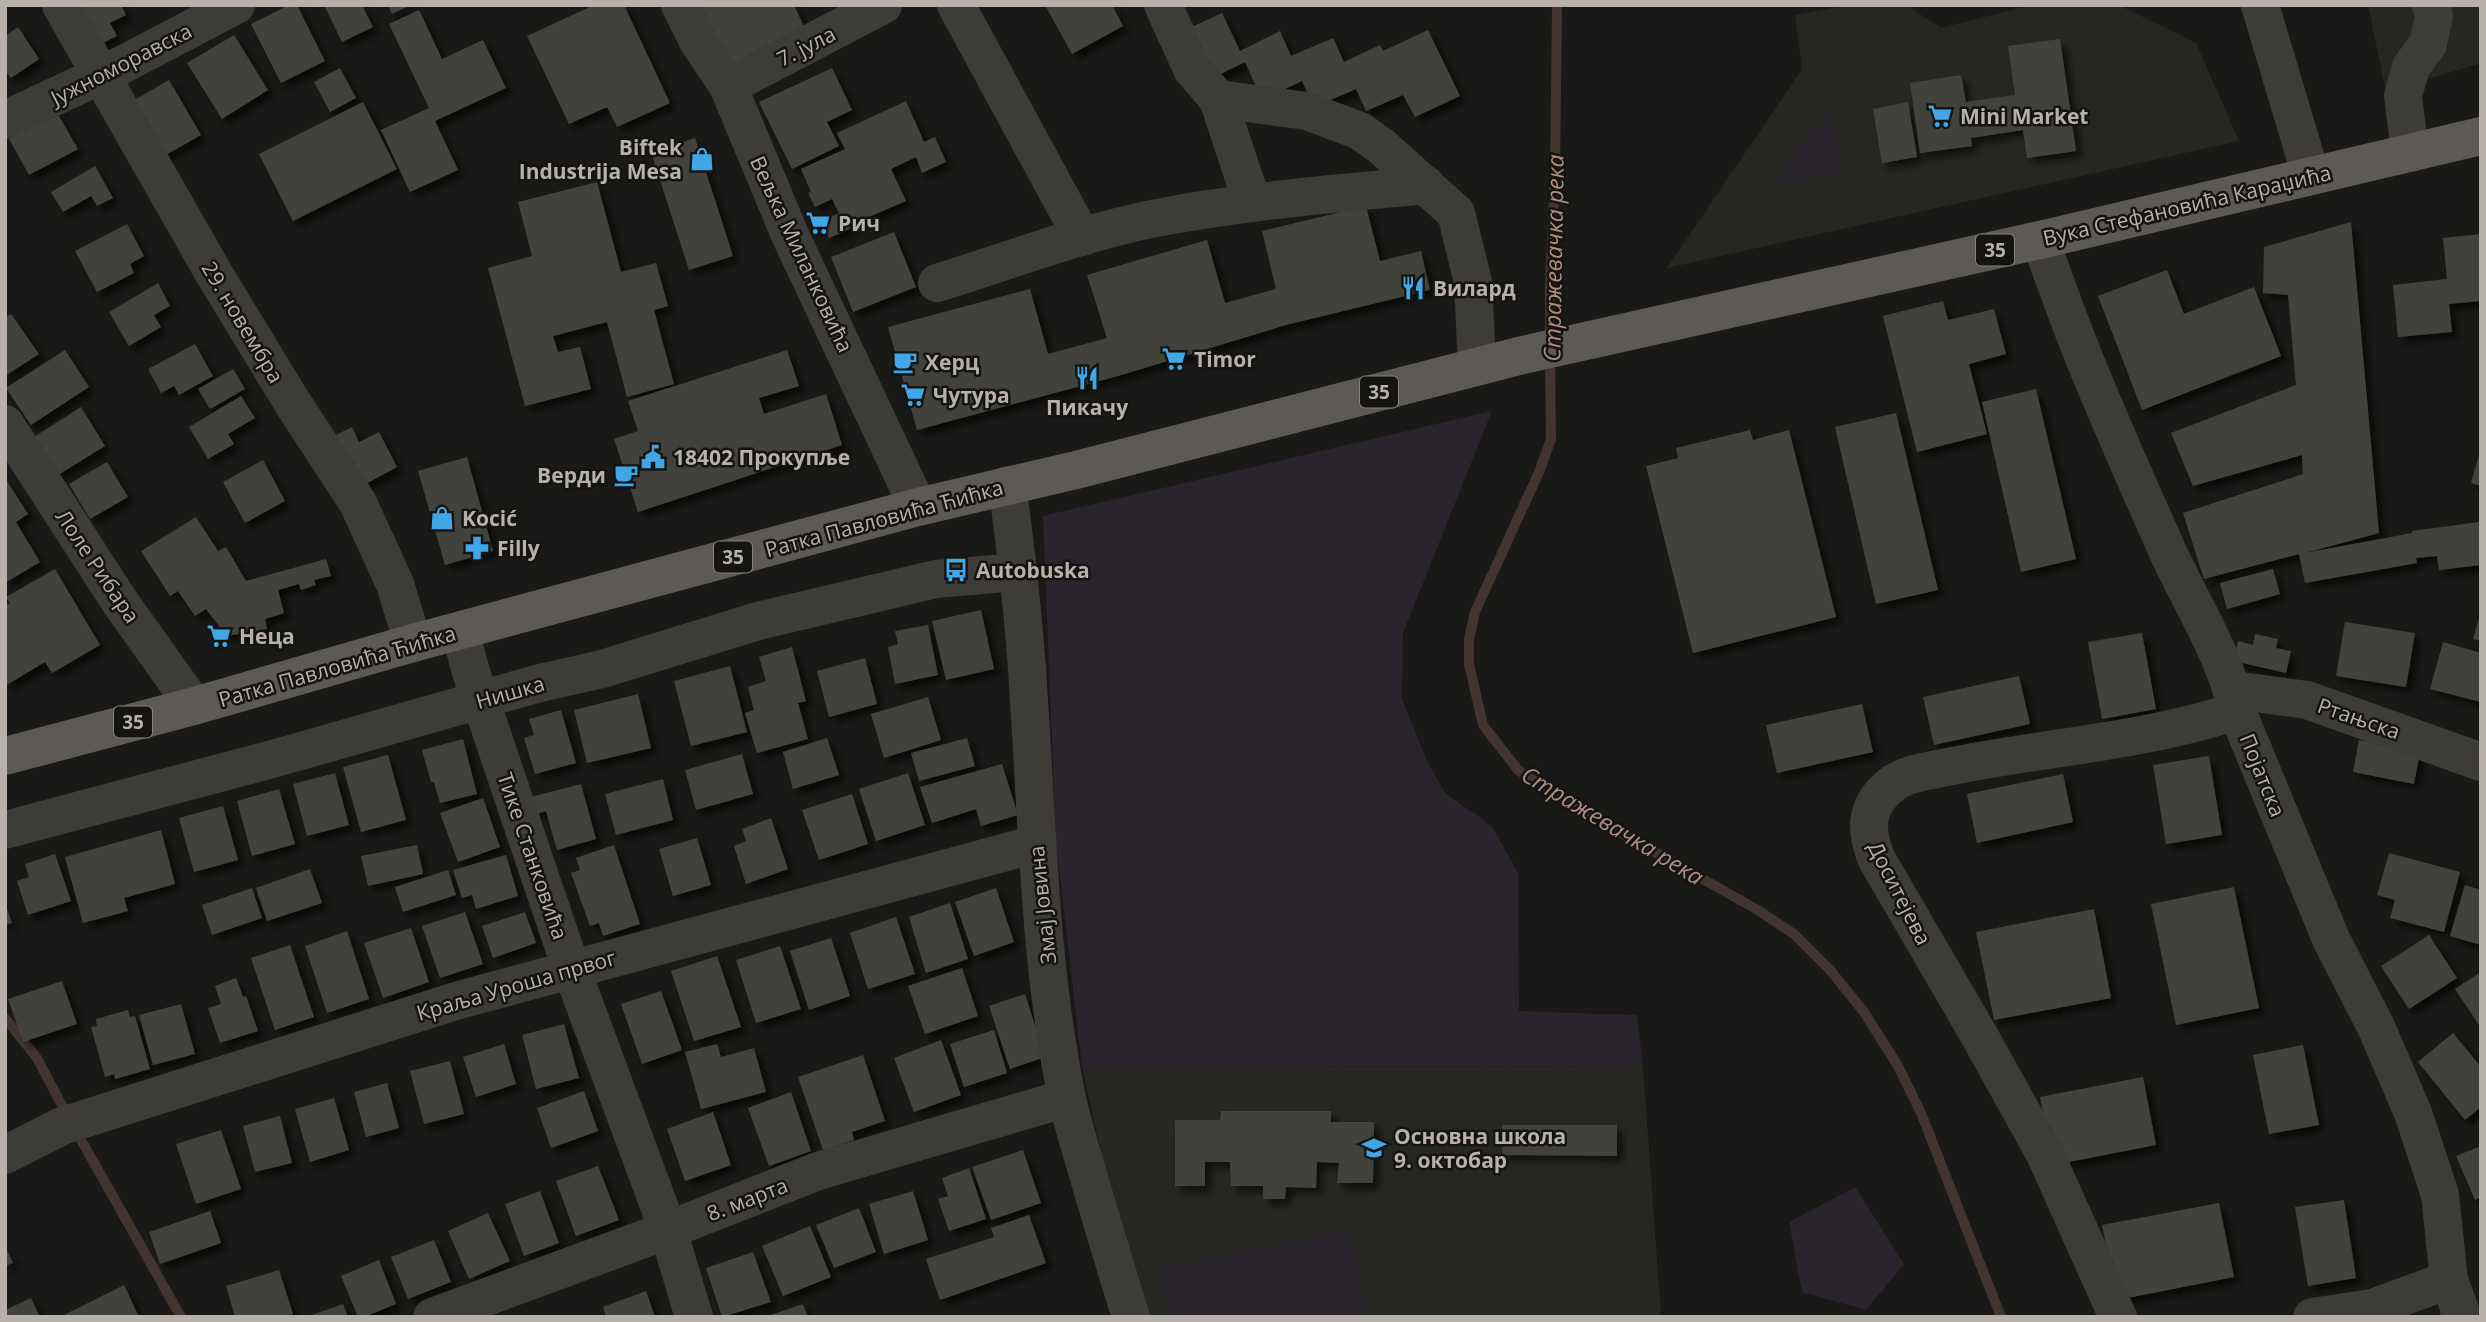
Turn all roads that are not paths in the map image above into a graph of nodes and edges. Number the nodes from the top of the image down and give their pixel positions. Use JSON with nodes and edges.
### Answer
{"nodes":[{"id":1,"x":61,"y":5,"type":"edge"},
{"id":2,"x":236,"y":5,"type":"edge"},
{"id":3,"x":680,"y":5,"type":"edge"},
{"id":4,"x":883,"y":5,"type":"edge"},
{"id":5,"x":956,"y":5,"type":"edge"},
{"id":6,"x":1163,"y":5,"type":"edge"},
{"id":7,"x":2260,"y":5,"type":"edge"},
{"id":8,"x":2431,"y":5,"type":"edge"},
{"id":9,"x":102,"y":75,"type":"junction"},
{"id":10,"x":728,"y":86,"type":"junction"},
{"id":11,"x":1218,"y":99,"type":"junction"},
{"id":12,"x":5,"y":120,"type":"edge"},
{"id":13,"x":2481,"y":136,"type":"edge"},
{"id":14,"x":2410,"y":153,"type":"junction"},
{"id":15,"x":2311,"y":176,"type":"junction"},
{"id":16,"x":1426,"y":185,"type":"junction"},
{"id":17,"x":1252,"y":202,"type":"junction"},
{"id":18,"x":1082,"y":237,"type":"junction"},
{"id":19,"x":2040,"y":240,"type":"junction"},
{"id":20,"x":937,"y":283,"type":"dead end"},
{"id":21,"x":1523,"y":355,"type":"joint"},
{"id":22,"x":1477,"y":367,"type":"junction"},
{"id":23,"x":5,"y":424,"type":"edge"},
{"id":24,"x":1007,"y":485,"type":"junction"},
{"id":25,"x":918,"y":507,"type":"junction"},
{"id":26,"x":1018,"y":572,"type":"junction"},
{"id":27,"x":460,"y":631,"type":"junction"},
{"id":28,"x":413,"y":643,"type":"junction"},
{"id":29,"x":2235,"y":700,"type":"junction"},
{"id":30,"x":481,"y":701,"type":"junction"},
{"id":31,"x":194,"y":706,"type":"junction"},
{"id":32,"x":5,"y":756,"type":"edge"},
{"id":33,"x":2481,"y":762,"type":"edge"},
{"id":34,"x":5,"y":830,"type":"edge"},
{"id":35,"x":1036,"y":844,"type":"junction"},
{"id":36,"x":571,"y":968,"type":"junction"},
{"id":37,"x":1067,"y":1098,"type":"junction"},
{"id":38,"x":5,"y":1155,"type":"edge"},
{"id":39,"x":668,"y":1230,"type":"junction"},
{"id":40,"x":2459,"y":1306,"type":"edge"},
{"id":41,"x":432,"y":1317,"type":"edge"},
{"id":42,"x":694,"y":1317,"type":"edge"},
{"id":43,"x":1131,"y":1317,"type":"edge"},
{"id":44,"x":2118,"y":1317,"type":"edge"},
{"id":45,"x":2312,"y":1317,"type":"edge"}],
"edges":[{"from":1,"to":9,"type":"street","name":"29. новембра"},
{"from":2,"to":9,"type":"street","name":"Јужноморавска"},
{"from":3,"to":10,"type":"street","name":"Вељка Миланковића"},
{"from":4,"to":10,"type":"street","name":"7. јула"},
{"from":5,"to":18,"type":"street"},
{"from":6,"to":11,"type":"street"},
{"from":7,"to":15,"type":"street"},
{"from":8,"to":14,"type":"street"},
{"from":9,"to":12,"type":"street","name":"Јужноморавска"},
{"from":9,"to":28,"type":"street","name":"29. новембра"},
{"from":10,"to":25,"type":"street","name":"Вељка Миланковића"},
{"from":11,"to":16,"type":"street"},
{"from":11,"to":17,"type":"street"},
{"from":13,"to":14,"type":"main road","name":"Вука Стефановића Караџића","number":"35"},
{"from":14,"to":15,"type":"main road","name":"Вука Стефановића Караџића","number":"35"},
{"from":15,"to":19,"type":"main road","name":"Вука Стефановића Караџића","number":"35"},
{"from":16,"to":17,"type":"street"},
{"from":16,"to":22,"type":"street"},
{"from":17,"to":18,"type":"street"},
{"from":18,"to":20,"type":"street"},
{"from":19,"to":21,"type":"main road","name":"Вука Стефановића Караџића","number":"35"},
{"from":19,"to":29,"type":"street","name":"Појатска"},
{"from":21,"to":22,"type":"main road","name":"Ратка Павловића Ћићка","number":"35"},
{"from":22,"to":24,"type":"main road","name":"Ратка Павловића Ћићка","number":"35"},
{"from":23,"to":31,"type":"street","name":"Лоле Рибара"},
{"from":24,"to":25,"type":"main road","name":"Ратка Павловића Ћићка","number":"35"},
{"from":24,"to":26,"type":"street","name":"Змај Јовина"},
{"from":25,"to":27,"type":"main road","name":"Ратка Павловића Ћићка","number":"35"},
{"from":26,"to":30,"type":"street","name":"Нишка"},
{"from":26,"to":35,"type":"street","name":"Змај Јовина"},
{"from":27,"to":28,"type":"main road","name":"Ратка Павловића Ћићка","number":"35"},
{"from":27,"to":30,"type":"street","name":"Тике Станковића"},
{"from":28,"to":31,"type":"main road","name":"Ратка Павловића Ћићка","number":"35"},
{"from":29,"to":33,"type":"street","name":"Ртањска"},
{"from":29,"to":40,"type":"street","name":"Појатска"},
{"from":29,"to":44,"type":"street","name":"Доситејева"},
{"from":30,"to":34,"type":"street","name":"Нишка"},
{"from":30,"to":36,"type":"street","name":"Тике Станковића"},
{"from":31,"to":32,"type":"main road","name":"Ратка Павловића Ћићка","number":"35"},
{"from":35,"to":36,"type":"street","name":"Краља Уроша првог"},
{"from":35,"to":37,"type":"street","name":"Змај Јовина"},
{"from":36,"to":38,"type":"street","name":"Краља Уроша првог"},
{"from":36,"to":39,"type":"street","name":"Тике Станковића"},
{"from":37,"to":39,"type":"street","name":"8. марта"},
{"from":37,"to":43,"type":"street","name":"Змај Јовина"},
{"from":39,"to":41,"type":"street","name":"8. марта"},
{"from":39,"to":42,"type":"street","name":"Тике Станковића"},
{"from":40,"to":45,"type":"street"}]}
